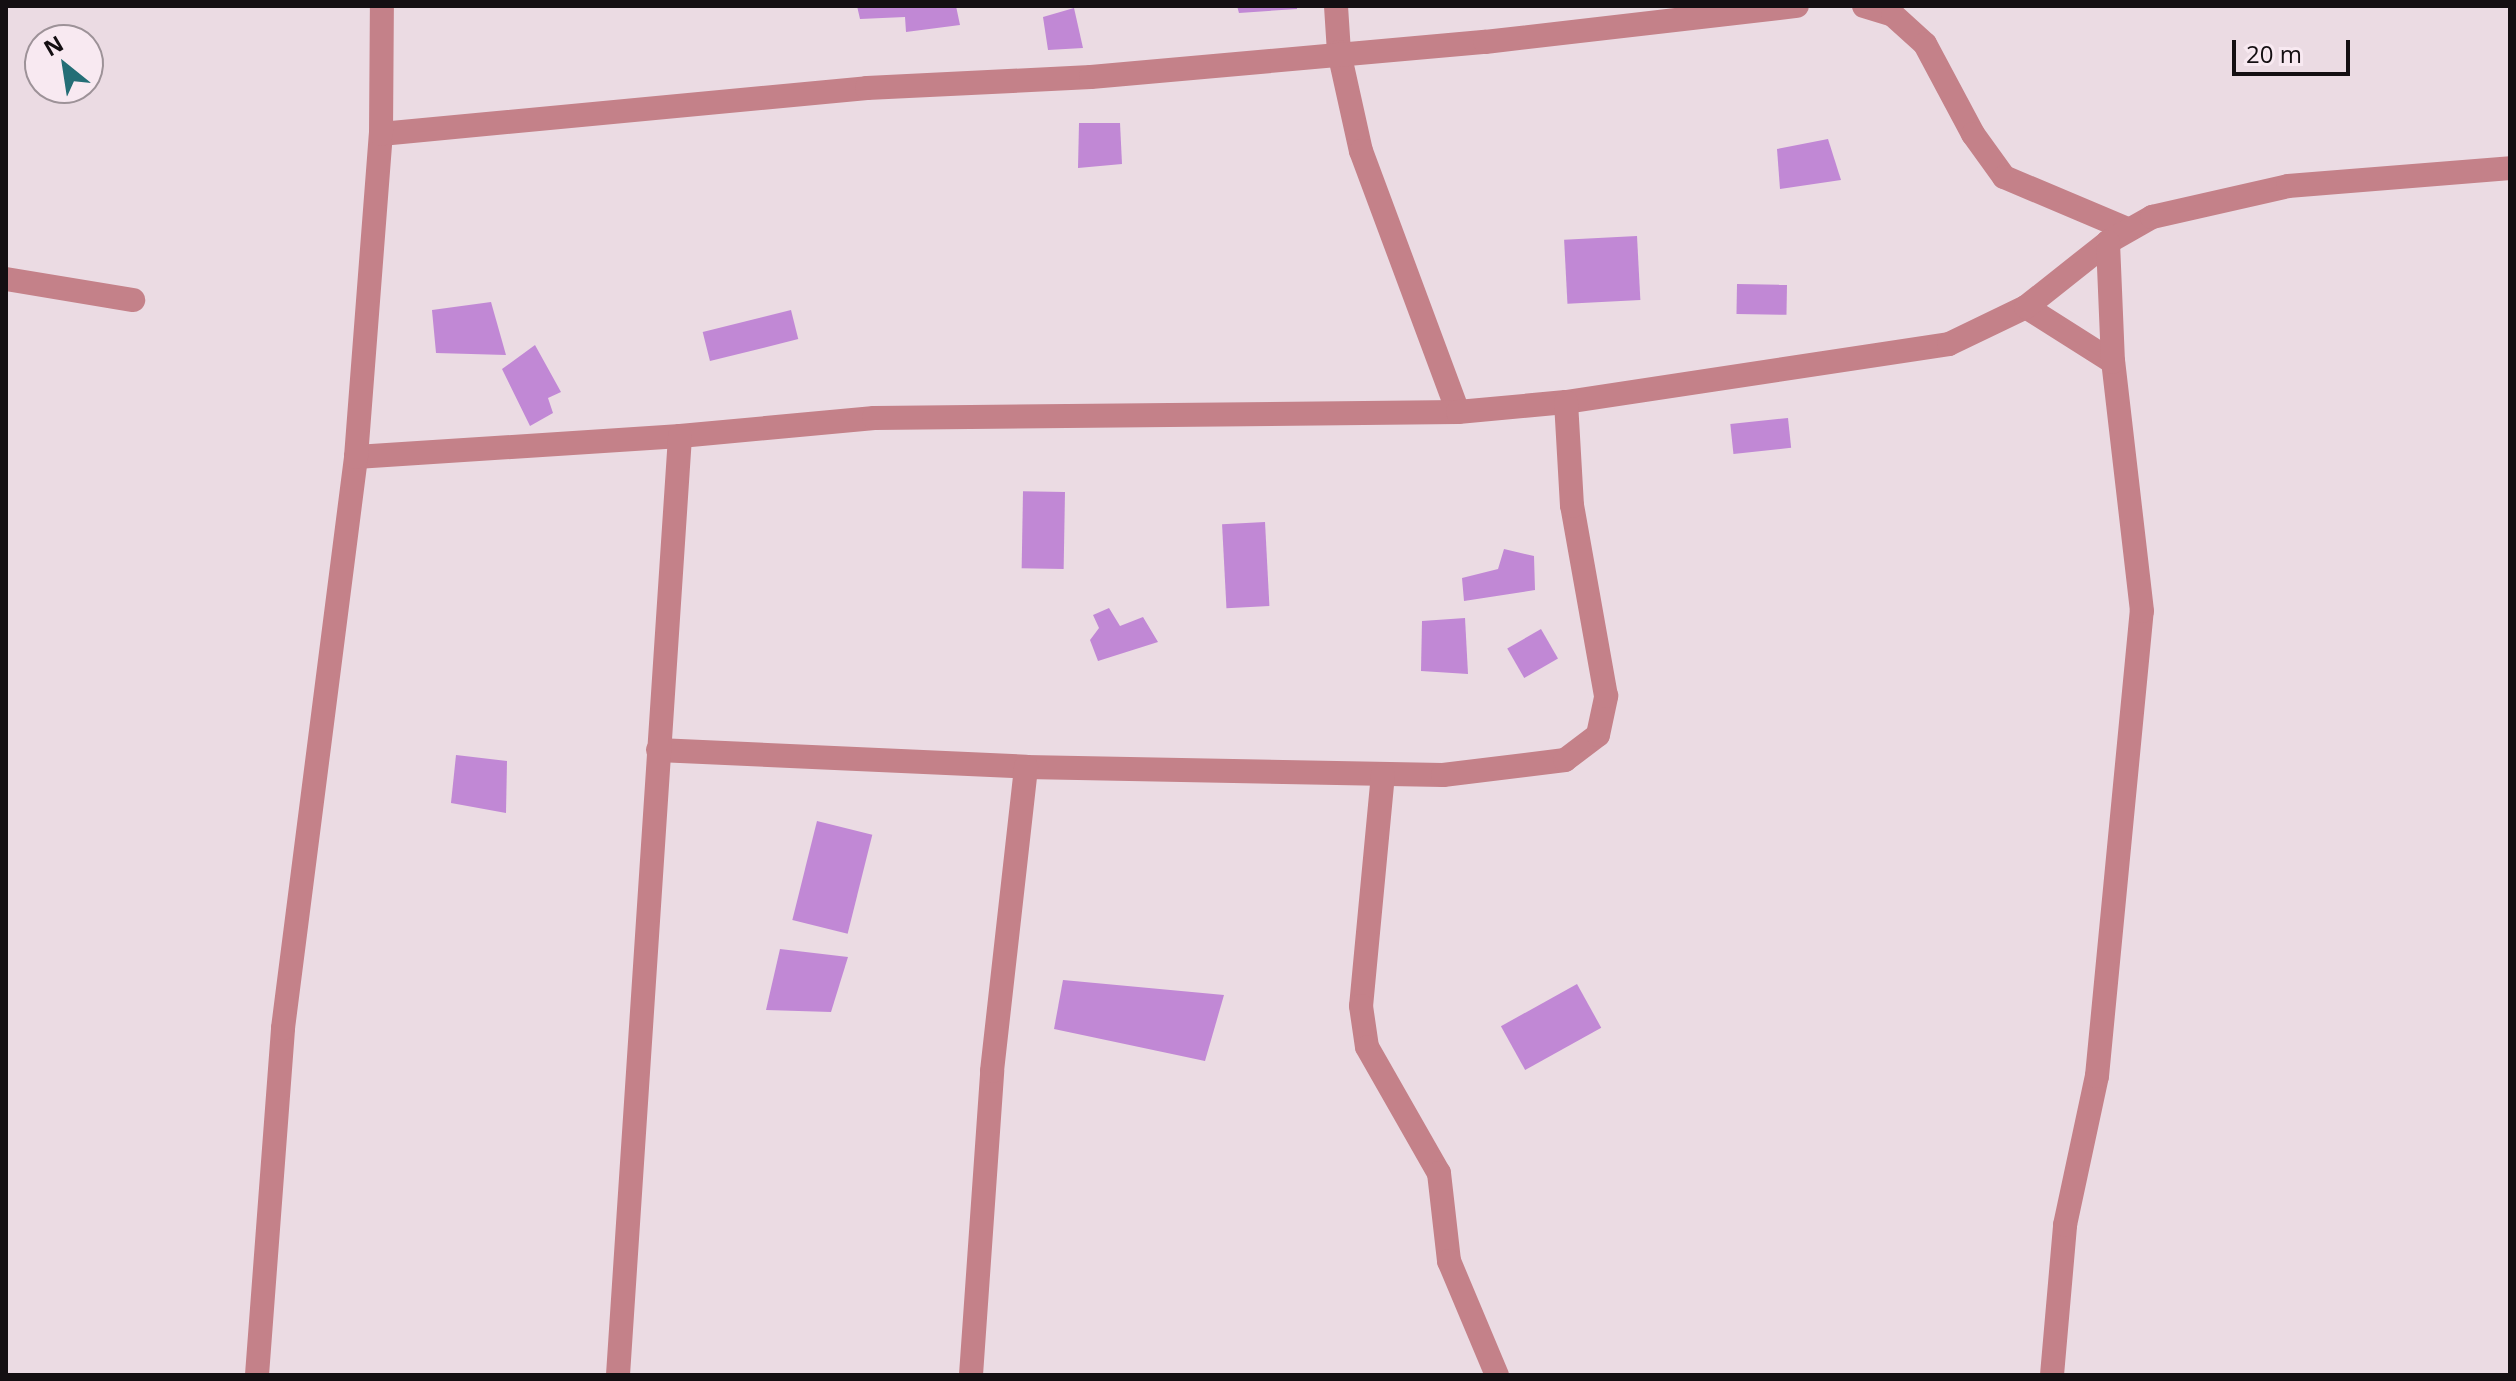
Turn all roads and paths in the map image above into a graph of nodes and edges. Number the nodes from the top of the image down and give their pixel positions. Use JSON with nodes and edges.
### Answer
{"nodes":[{"id":1,"x":382,"y":6,"type":"edge"},
{"id":2,"x":1336,"y":6,"type":"edge"},
{"id":3,"x":1797,"y":6,"type":"edge"},
{"id":4,"x":1864,"y":6,"type":"edge"},
{"id":5,"x":1339,"y":52,"type":"junction"},
{"id":6,"x":381,"y":134,"type":"junction"},
{"id":7,"x":2510,"y":168,"type":"edge"},
{"id":8,"x":2117,"y":236,"type":"junction"},
{"id":9,"x":6,"y":279,"type":"edge"},
{"id":10,"x":133,"y":300,"type":"dead end"},
{"id":11,"x":2026,"y":307,"type":"junction"},
{"id":12,"x":2113,"y":362,"type":"junction"},
{"id":13,"x":1566,"y":402,"type":"junction"},
{"id":14,"x":1458,"y":412,"type":"junction"},
{"id":15,"x":680,"y":436,"type":"junction"},
{"id":16,"x":356,"y":457,"type":"junction"},
{"id":17,"x":658,"y":750,"type":"junction"},
{"id":18,"x":1026,"y":767,"type":"junction"},
{"id":19,"x":1383,"y":774,"type":"junction"},
{"id":20,"x":257,"y":1375,"type":"edge"},
{"id":21,"x":618,"y":1375,"type":"edge"},
{"id":22,"x":971,"y":1375,"type":"edge"},
{"id":23,"x":1497,"y":1375,"type":"edge"},
{"id":24,"x":2052,"y":1375,"type":"edge"}],
"edges":[{"from":1,"to":6,"type":"street"},
{"from":2,"to":5,"type":"street"},
{"from":3,"to":5,"type":"street"},
{"from":4,"to":8,"type":"street"},
{"from":5,"to":6,"type":"street"},
{"from":5,"to":14,"type":"street"},
{"from":6,"to":16,"type":"street"},
{"from":7,"to":8,"type":"street"},
{"from":8,"to":11,"type":"street"},
{"from":8,"to":12,"type":"street"},
{"from":9,"to":10,"type":"street"},
{"from":11,"to":12,"type":"street"},
{"from":11,"to":13,"type":"street"},
{"from":12,"to":24,"type":"street"},
{"from":13,"to":14,"type":"street"},
{"from":13,"to":19,"type":"street"},
{"from":14,"to":15,"type":"street"},
{"from":15,"to":16,"type":"street"},
{"from":15,"to":17,"type":"street"},
{"from":16,"to":20,"type":"street"},
{"from":17,"to":18,"type":"street"},
{"from":17,"to":21,"type":"street"},
{"from":18,"to":19,"type":"street"},
{"from":18,"to":22,"type":"street"},
{"from":19,"to":23,"type":"street"}]}
